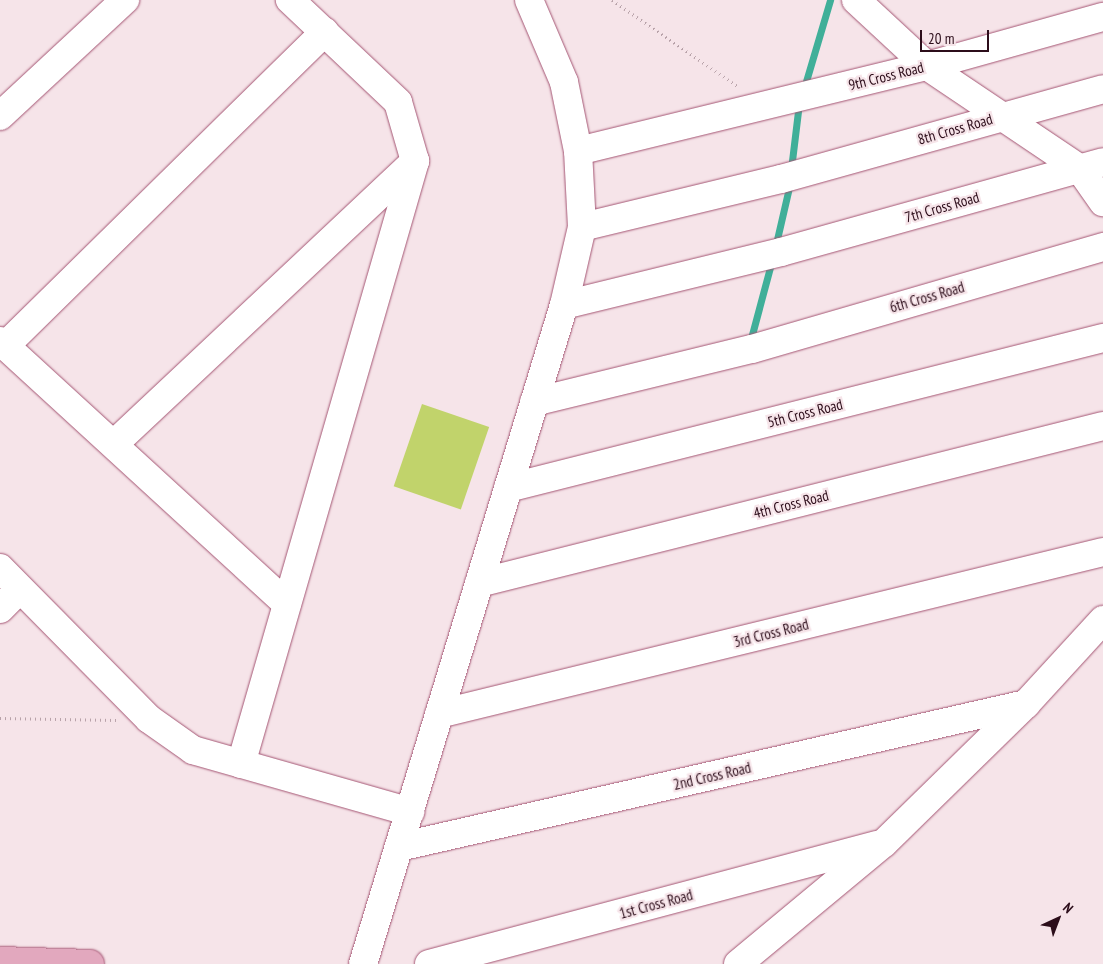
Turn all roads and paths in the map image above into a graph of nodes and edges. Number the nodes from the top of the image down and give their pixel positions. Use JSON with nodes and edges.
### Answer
{"nodes":[{"id":1,"x":125,"y":0,"type":"edge"},
{"id":2,"x":290,"y":0,"type":"edge"},
{"id":3,"x":529,"y":0,"type":"edge"},
{"id":4,"x":612,"y":0,"type":"edge"},
{"id":5,"x":856,"y":0,"type":"edge"},
{"id":6,"x":1103,"y":17,"type":"edge"},
{"id":7,"x":325,"y":32,"type":"junction"},
{"id":8,"x":927,"y":66,"type":"junction"},
{"id":9,"x":1103,"y":89,"type":"edge"},
{"id":10,"x":770,"y":102,"type":"junction"},
{"id":11,"x":0,"y":116,"type":"edge"},
{"id":12,"x":1002,"y":116,"type":"junction"},
{"id":13,"x":578,"y":151,"type":"junction"},
{"id":14,"x":415,"y":161,"type":"junction"},
{"id":15,"x":1091,"y":165,"type":"edge"},
{"id":16,"x":1103,"y":202,"type":"edge"},
{"id":17,"x":582,"y":227,"type":"junction"},
{"id":18,"x":1103,"y":247,"type":"edge"},
{"id":19,"x":564,"y":305,"type":"junction"},
{"id":20,"x":1103,"y":338,"type":"edge"},
{"id":21,"x":3,"y":343,"type":"edge"},
{"id":22,"x":534,"y":402,"type":"junction"},
{"id":23,"x":1103,"y":426,"type":"edge"},
{"id":24,"x":114,"y":444,"type":"junction"},
{"id":25,"x":508,"y":488,"type":"junction"},
{"id":26,"x":1103,"y":552,"type":"edge"},
{"id":27,"x":0,"y":568,"type":"edge"},
{"id":28,"x":479,"y":583,"type":"junction"},
{"id":29,"x":20,"y":589,"type":"junction"},
{"id":30,"x":287,"y":604,"type":"junction"},
{"id":31,"x":0,"y":609,"type":"edge"},
{"id":32,"x":1103,"y":620,"type":"edge"},
{"id":33,"x":1026,"y":704,"type":"junction"},
{"id":34,"x":439,"y":714,"type":"junction"},
{"id":35,"x":0,"y":718,"type":"edge"},
{"id":36,"x":149,"y":719,"type":"junction"},
{"id":37,"x":241,"y":764,"type":"junction"},
{"id":38,"x":410,"y":812,"type":"junction"},
{"id":39,"x":884,"y":843,"type":"junction"},
{"id":40,"x":399,"y":847,"type":"junction"},
{"id":41,"x":0,"y":961,"type":"edge"},
{"id":42,"x":90,"y":964,"type":"edge"},
{"id":43,"x":363,"y":964,"type":"edge"},
{"id":44,"x":428,"y":964,"type":"edge"},
{"id":45,"x":738,"y":964,"type":"edge"}],
"edges":[{"from":1,"to":11,"type":"street"},
{"from":2,"to":7,"type":"street"},
{"from":3,"to":13,"type":"street"},
{"from":4,"to":10,"type":"path"},
{"from":5,"to":8,"type":"street"},
{"from":6,"to":8,"type":"street","name":"9th Cross Road"},
{"from":7,"to":14,"type":"street"},
{"from":7,"to":21,"type":"street"},
{"from":8,"to":10,"type":"street","name":"9th Cross Road"},
{"from":8,"to":12,"type":"street"},
{"from":9,"to":12,"type":"street","name":"8th Cross Road"},
{"from":10,"to":13,"type":"street"},
{"from":12,"to":15,"type":"street"},
{"from":12,"to":17,"type":"street","name":"8th Cross Road"},
{"from":13,"to":17,"type":"street"},
{"from":14,"to":24,"type":"street"},
{"from":14,"to":30,"type":"street"},
{"from":15,"to":16,"type":"street"},
{"from":15,"to":19,"type":"street","name":"7th Cross Road"},
{"from":17,"to":19,"type":"street"},
{"from":18,"to":22,"type":"street","name":"6th Cross Road"},
{"from":19,"to":22,"type":"street"},
{"from":20,"to":25,"type":"street","name":"5th Cross Road"},
{"from":21,"to":24,"type":"street"},
{"from":22,"to":25,"type":"street"},
{"from":23,"to":28,"type":"street","name":"4th Cross Road"},
{"from":24,"to":30,"type":"street"},
{"from":25,"to":28,"type":"street"},
{"from":26,"to":34,"type":"street","name":"3rd Cross Road"},
{"from":27,"to":29,"type":"street"},
{"from":28,"to":34,"type":"street"},
{"from":29,"to":31,"type":"street"},
{"from":29,"to":36,"type":"street"},
{"from":30,"to":37,"type":"street"},
{"from":32,"to":33,"type":"street"},
{"from":33,"to":39,"type":"street"},
{"from":33,"to":40,"type":"street","name":"2nd Cross Road"},
{"from":34,"to":38,"type":"street"},
{"from":35,"to":36,"type":"path"},
{"from":36,"to":37,"type":"street"},
{"from":37,"to":38,"type":"street"},
{"from":38,"to":40,"type":"street"},
{"from":39,"to":44,"type":"street","name":"1st Cross Road"},
{"from":39,"to":45,"type":"street"},
{"from":40,"to":43,"type":"street"},
{"from":41,"to":42,"type":"main road"}]}
